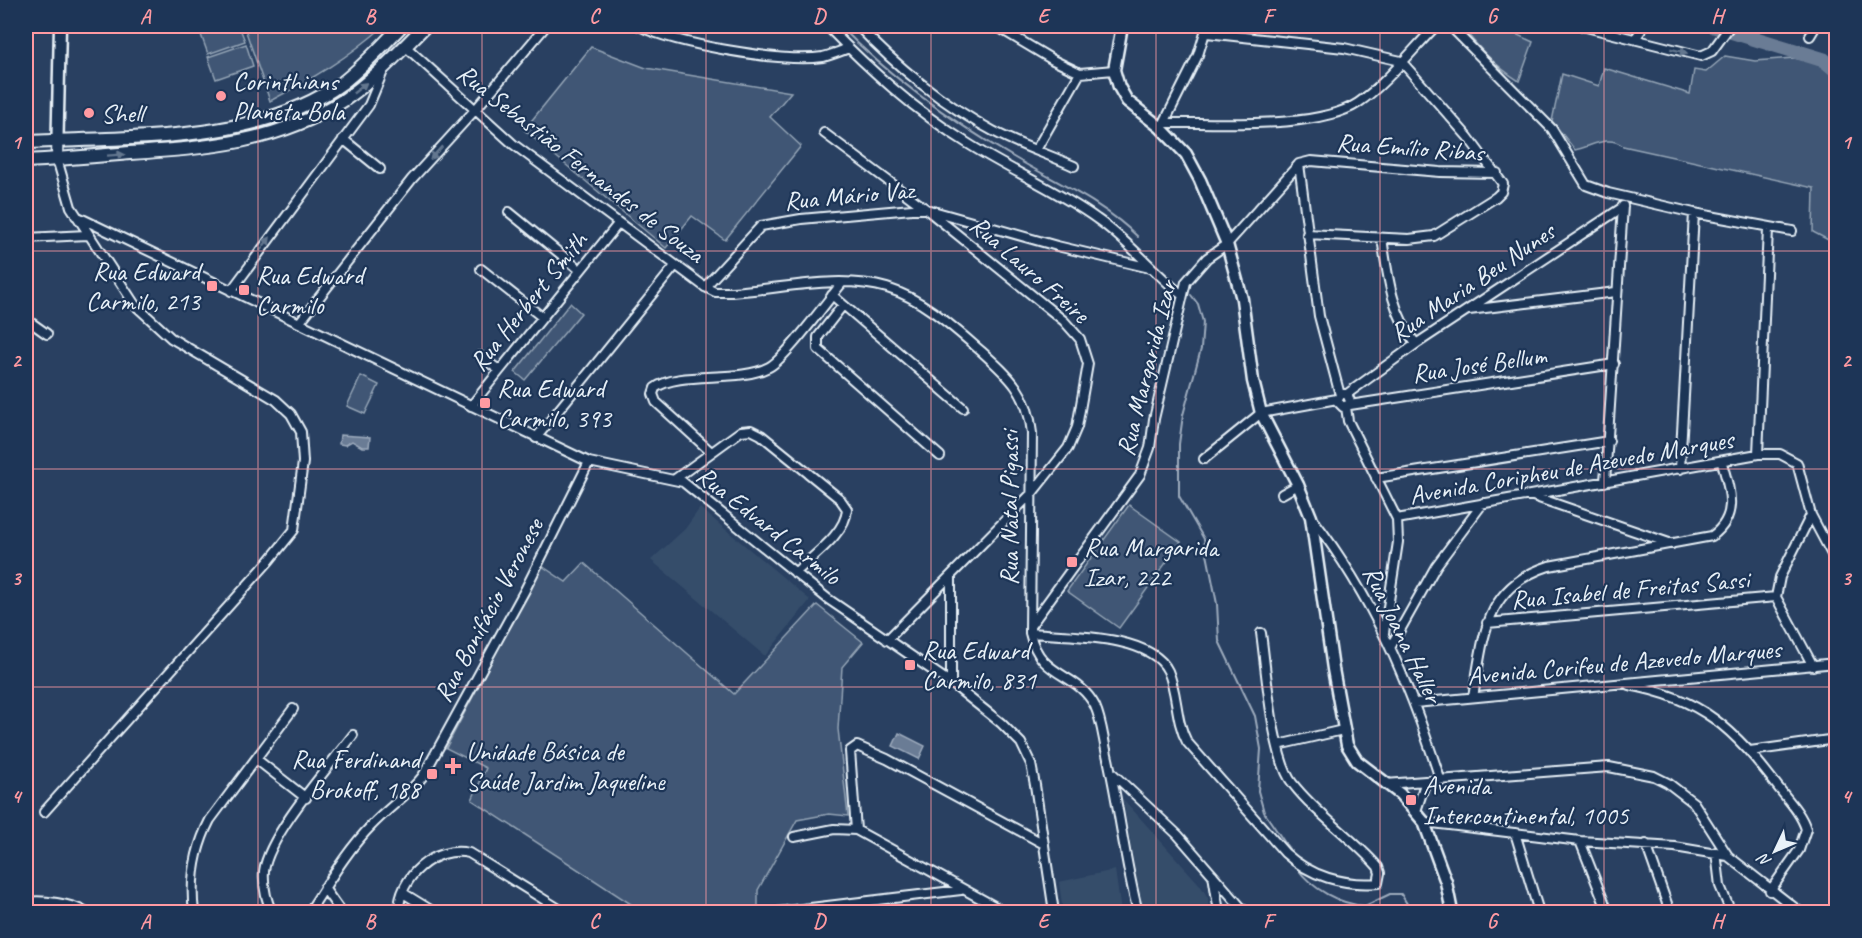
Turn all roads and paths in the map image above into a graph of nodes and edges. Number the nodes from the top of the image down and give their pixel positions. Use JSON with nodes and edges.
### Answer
{"nodes":[{"id":1,"x":60,"y":26,"type":"edge"},
{"id":2,"x":401,"y":26,"type":"edge"},
{"id":3,"x":424,"y":26,"type":"edge"},
{"id":4,"x":546,"y":26,"type":"edge"},
{"id":5,"x":639,"y":26,"type":"edge"},
{"id":6,"x":827,"y":26,"type":"edge"},
{"id":7,"x":996,"y":26,"type":"edge"},
{"id":8,"x":1122,"y":26,"type":"edge"},
{"id":9,"x":1436,"y":26,"type":"edge"},
{"id":10,"x":1450,"y":26,"type":"edge"},
{"id":11,"x":1582,"y":26,"type":"edge"},
{"id":12,"x":1644,"y":26,"type":"edge"},
{"id":13,"x":1816,"y":26,"type":"edge"},
{"id":14,"x":864,"y":28,"type":"edge"},
{"id":15,"x":1207,"y":29,"type":"edge"},
{"id":16,"x":1727,"y":29,"type":"edge"},
{"id":17,"x":1809,"y":36,"type":"dead end"},
{"id":18,"x":1635,"y":39,"type":"junction"},
{"id":19,"x":405,"y":45,"type":"junction"},
{"id":20,"x":849,"y":48,"type":"junction"},
{"id":21,"x":1401,"y":61,"type":"junction"},
{"id":22,"x":385,"y":68,"type":"junction"},
{"id":23,"x":1114,"y":70,"type":"junction"},
{"id":24,"x":1080,"y":73,"type":"junction"},
{"id":25,"x":475,"y":110,"type":"junction"},
{"id":26,"x":244,"y":125,"type":"junction"},
{"id":27,"x":1162,"y":125,"type":"junction"},
{"id":28,"x":824,"y":133,"type":"dead end"},
{"id":29,"x":343,"y":139,"type":"junction"},
{"id":30,"x":56,"y":140,"type":"junction"},
{"id":31,"x":26,"y":142,"type":"edge"},
{"id":32,"x":207,"y":148,"type":"junction"},
{"id":33,"x":1036,"y":150,"type":"junction"},
{"id":34,"x":57,"y":159,"type":"junction"},
{"id":35,"x":26,"y":161,"type":"edge"},
{"id":36,"x":1299,"y":164,"type":"junction"},
{"id":37,"x":1074,"y":166,"type":"dead end"},
{"id":38,"x":380,"y":169,"type":"dead end"},
{"id":39,"x":1497,"y":173,"type":"junction"},
{"id":40,"x":1625,"y":197,"type":"junction"},
{"id":41,"x":1623,"y":207,"type":"junction"},
{"id":42,"x":926,"y":209,"type":"junction"},
{"id":43,"x":509,"y":212,"type":"dead end"},
{"id":44,"x":1695,"y":213,"type":"junction"},
{"id":45,"x":76,"y":216,"type":"junction"},
{"id":46,"x":618,"y":224,"type":"junction"},
{"id":47,"x":1768,"y":229,"type":"junction"},
{"id":48,"x":1792,"y":231,"type":"dead end"},
{"id":49,"x":1307,"y":234,"type":"junction"},
{"id":50,"x":87,"y":235,"type":"junction"},
{"id":51,"x":26,"y":238,"type":"edge"},
{"id":52,"x":1382,"y":238,"type":"junction"},
{"id":53,"x":1227,"y":244,"type":"junction"},
{"id":54,"x":675,"y":266,"type":"junction"},
{"id":55,"x":1150,"y":268,"type":"junction"},
{"id":56,"x":481,"y":269,"type":"dead end"},
{"id":57,"x":580,"y":270,"type":"junction"},
{"id":58,"x":842,"y":283,"type":"junction"},
{"id":59,"x":705,"y":287,"type":"junction"},
{"id":60,"x":231,"y":291,"type":"junction"},
{"id":61,"x":1616,"y":292,"type":"junction"},
{"id":62,"x":832,"y":295,"type":"junction"},
{"id":63,"x":1182,"y":295,"type":"junction"},
{"id":64,"x":843,"y":305,"type":"junction"},
{"id":65,"x":1468,"y":310,"type":"junction"},
{"id":66,"x":542,"y":316,"type":"junction"},
{"id":67,"x":26,"y":319,"type":"edge"},
{"id":68,"x":299,"y":323,"type":"junction"},
{"id":69,"x":47,"y":334,"type":"dead end"},
{"id":70,"x":1416,"y":344,"type":"junction"},
{"id":71,"x":480,"y":356,"type":"dead end"},
{"id":72,"x":1614,"y":364,"type":"junction"},
{"id":73,"x":499,"y":370,"type":"junction"},
{"id":74,"x":1341,"y":396,"type":"junction"},
{"id":75,"x":471,"y":406,"type":"junction"},
{"id":76,"x":1348,"y":406,"type":"junction"},
{"id":77,"x":963,"y":408,"type":"dead end"},
{"id":78,"x":1261,"y":413,"type":"junction"},
{"id":79,"x":537,"y":438,"type":"junction"},
{"id":80,"x":1609,"y":441,"type":"junction"},
{"id":81,"x":711,"y":452,"type":"junction"},
{"id":82,"x":1758,"y":454,"type":"junction"},
{"id":83,"x":940,"y":456,"type":"dead end"},
{"id":84,"x":1204,"y":459,"type":"dead end"},
{"id":85,"x":589,"y":462,"type":"junction"},
{"id":86,"x":1722,"y":463,"type":"junction"},
{"id":87,"x":1680,"y":469,"type":"junction"},
{"id":88,"x":1377,"y":478,"type":"junction"},
{"id":89,"x":675,"y":479,"type":"junction"},
{"id":90,"x":1605,"y":482,"type":"junction"},
{"id":91,"x":1298,"y":485,"type":"junction"},
{"id":92,"x":1033,"y":492,"type":"junction"},
{"id":93,"x":1282,"y":494,"type":"dead end"},
{"id":94,"x":1528,"y":495,"type":"junction"},
{"id":95,"x":1483,"y":503,"type":"junction"},
{"id":96,"x":1811,"y":515,"type":"junction"},
{"id":97,"x":1311,"y":517,"type":"junction"},
{"id":98,"x":1397,"y":519,"type":"junction"},
{"id":99,"x":1673,"y":544,"type":"junction"},
{"id":100,"x":1836,"y":562,"type":"edge"},
{"id":101,"x":795,"y":573,"type":"junction"},
{"id":102,"x":951,"y":577,"type":"junction"},
{"id":103,"x":1776,"y":597,"type":"junction"},
{"id":104,"x":1487,"y":623,"type":"junction"},
{"id":105,"x":1030,"y":629,"type":"junction"},
{"id":106,"x":1261,"y":633,"type":"dead end"},
{"id":107,"x":1384,"y":633,"type":"junction"},
{"id":108,"x":887,"y":640,"type":"junction"},
{"id":109,"x":1391,"y":646,"type":"junction"},
{"id":110,"x":1836,"y":663,"type":"edge"},
{"id":111,"x":1813,"y":666,"type":"junction"},
{"id":112,"x":951,"y":683,"type":"junction"},
{"id":113,"x":1619,"y":684,"type":"junction"},
{"id":114,"x":1473,"y":697,"type":"junction"},
{"id":115,"x":1415,"y":703,"type":"junction"},
{"id":116,"x":292,"y":709,"type":"dead end"},
{"id":117,"x":1342,"y":730,"type":"junction"},
{"id":118,"x":353,"y":735,"type":"dead end"},
{"id":119,"x":1836,"y":739,"type":"edge"},
{"id":120,"x":1278,"y":745,"type":"junction"},
{"id":121,"x":1750,"y":751,"type":"junction"},
{"id":122,"x":256,"y":759,"type":"junction"},
{"id":123,"x":1112,"y":773,"type":"junction"},
{"id":124,"x":1440,"y":779,"type":"junction"},
{"id":125,"x":1426,"y":781,"type":"junction"},
{"id":126,"x":1408,"y":782,"type":"junction"},
{"id":127,"x":1385,"y":784,"type":"junction"},
{"id":128,"x":1397,"y":792,"type":"junction"},
{"id":129,"x":306,"y":798,"type":"junction"},
{"id":130,"x":1416,"y":811,"type":"junction"},
{"id":131,"x":44,"y":812,"type":"dead end"},
{"id":132,"x":1424,"y":822,"type":"junction"},
{"id":133,"x":856,"y":830,"type":"junction"},
{"id":134,"x":1515,"y":833,"type":"junction"},
{"id":135,"x":794,"y":837,"type":"dead end"},
{"id":136,"x":1580,"y":841,"type":"junction"},
{"id":137,"x":1044,"y":844,"type":"junction"},
{"id":138,"x":1646,"y":844,"type":"junction"},
{"id":139,"x":1716,"y":852,"type":"junction"},
{"id":140,"x":1728,"y":856,"type":"junction"},
{"id":141,"x":1213,"y":873,"type":"junction"},
{"id":142,"x":324,"y":888,"type":"junction"},
{"id":143,"x":961,"y":890,"type":"junction"},
{"id":144,"x":1770,"y":891,"type":"junction"},
{"id":145,"x":403,"y":892,"type":"junction"},
{"id":146,"x":26,"y":902,"type":"edge"},
{"id":147,"x":85,"y":912,"type":"edge"},
{"id":148,"x":194,"y":912,"type":"edge"},
{"id":149,"x":272,"y":912,"type":"edge"},
{"id":150,"x":309,"y":912,"type":"edge"},
{"id":151,"x":341,"y":912,"type":"edge"},
{"id":152,"x":399,"y":912,"type":"edge"},
{"id":153,"x":434,"y":912,"type":"edge"},
{"id":154,"x":564,"y":912,"type":"edge"},
{"id":155,"x":777,"y":912,"type":"edge"},
{"id":156,"x":1005,"y":912,"type":"edge"},
{"id":157,"x":1053,"y":912,"type":"edge"},
{"id":158,"x":1138,"y":912,"type":"edge"},
{"id":159,"x":1219,"y":912,"type":"edge"},
{"id":160,"x":1245,"y":912,"type":"edge"},
{"id":161,"x":1452,"y":912,"type":"edge"},
{"id":162,"x":1541,"y":912,"type":"edge"},
{"id":163,"x":1608,"y":912,"type":"edge"},
{"id":164,"x":1670,"y":912,"type":"edge"},
{"id":165,"x":1731,"y":912,"type":"edge"},
{"id":166,"x":1800,"y":912,"type":"edge"}],
"edges":[{"from":1,"to":30,"type":"street"},
{"from":2,"to":26,"type":"main road"},
{"from":3,"to":19,"type":"main road"},
{"from":4,"to":25,"type":"street"},
{"from":5,"to":20,"type":"street"},
{"from":6,"to":20,"type":"street"},
{"from":7,"to":24,"type":"street"},
{"from":8,"to":23,"type":"street"},
{"from":9,"to":21,"type":"street"},
{"from":10,"to":40,"type":"street"},
{"from":11,"to":18,"type":"street"},
{"from":12,"to":18,"type":"street"},
{"from":13,"to":17,"type":"street"},
{"from":14,"to":33,"type":"street"},
{"from":15,"to":21,"type":"street"},
{"from":15,"to":27,"type":"street"},
{"from":18,"to":16,"type":"street","one_way":true},
{"from":19,"to":22,"type":"main road"},
{"from":19,"to":25,"type":"street","name":"Rua Sebastião Fernandes de Souza"},
{"from":20,"to":55,"type":"street"},
{"from":21,"to":27,"type":"street"},
{"from":21,"to":39,"type":"street"},
{"from":22,"to":29,"type":"street"},
{"from":32,"to":22,"type":"main road","one_way":true},
{"from":23,"to":24,"type":"street"},
{"from":23,"to":27,"type":"street"},
{"from":24,"to":33,"type":"street"},
{"from":25,"to":46,"type":"street","name":"Rua Sebastião Fernandes de Souza"},
{"from":25,"to":68,"type":"street","one_way":true},
{"from":26,"to":30,"type":"main road"},
{"from":26,"to":32,"type":"main road"},
{"from":27,"to":53,"type":"street"},
{"from":28,"to":42,"type":"street","name":"Rua Lauro Freire"},
{"from":29,"to":38,"type":"street"},
{"from":60,"to":29,"type":"street","one_way":true},
{"from":30,"to":31,"type":"main road"},
{"from":30,"to":34,"type":"street"},
{"from":34,"to":32,"type":"main road","one_way":true},
{"from":33,"to":37,"type":"street"},
{"from":34,"to":35,"type":"main road"},
{"from":34,"to":45,"type":"street"},
{"from":36,"to":39,"type":"street","name":"Rua Emílio Ribas"},
{"from":36,"to":49,"type":"street"},
{"from":36,"to":53,"type":"street","name":"Rua Margarida Izar"},
{"from":39,"to":52,"type":"street","name":"Rua Emílio Ribas"},
{"from":40,"to":41,"type":"street"},
{"from":40,"to":44,"type":"street"},
{"from":41,"to":61,"type":"street"},
{"from":41,"to":65,"type":"street","name":"Rua Maria Beu Nunes"},
{"from":42,"to":55,"type":"street","name":"Rua Mário Vaz"},
{"from":42,"to":59,"type":"street","name":"Rua Mário Vaz"},
{"from":42,"to":92,"type":"street","name":"Rua Lauro Freire"},
{"from":43,"to":57,"type":"street"},
{"from":44,"to":47,"type":"street"},
{"from":44,"to":87,"type":"street"},
{"from":45,"to":50,"type":"street"},
{"from":45,"to":60,"type":"street","name":"Rua Edvard Carmilo"},
{"from":46,"to":54,"type":"street","name":"Rua Sebastião Fernandes de Souza"},
{"from":46,"to":57,"type":"street","name":"Rua Herbert Smith"},
{"from":47,"to":48,"type":"street"},
{"from":47,"to":82,"type":"street"},
{"from":49,"to":52,"type":"street"},
{"from":49,"to":74,"type":"street"},
{"from":50,"to":51,"type":"street"},
{"from":50,"to":131,"type":"street"},
{"from":52,"to":70,"type":"street"},
{"from":53,"to":63,"type":"street","name":"Rua Margarida Izar"},
{"from":53,"to":78,"type":"street"},
{"from":54,"to":59,"type":"street","name":"Rua Sebastião Fernandes de Souza"},
{"from":54,"to":79,"type":"street"},
{"from":55,"to":63,"type":"street"},
{"from":56,"to":66,"type":"street"},
{"from":57,"to":66,"type":"street","name":"Rua Herbert Smith"},
{"from":58,"to":59,"type":"street","name":"Rua Natal Pigassi"},
{"from":58,"to":62,"type":"street"},
{"from":58,"to":92,"type":"street","name":"Rua Natal Pigassi"},
{"from":60,"to":68,"type":"street","name":"Rua Edvard Carmilo"},
{"from":61,"to":65,"type":"street"},
{"from":61,"to":72,"type":"street"},
{"from":62,"to":64,"type":"street"},
{"from":62,"to":81,"type":"street"},
{"from":63,"to":105,"type":"street","name":"Rua Margarida Izar"},
{"from":64,"to":77,"type":"street"},
{"from":64,"to":83,"type":"street"},
{"from":65,"to":70,"type":"street","name":"Rua Maria Beu Nunes"},
{"from":66,"to":73,"type":"street","name":"Rua Herbert Smith"},
{"from":67,"to":69,"type":"street"},
{"from":68,"to":75,"type":"street","name":"Rua Edvard Carmilo"},
{"from":70,"to":74,"type":"street","name":"Rua Maria Beu Nunes"},
{"from":71,"to":73,"type":"street"},
{"from":72,"to":76,"type":"street","name":"Rua José Bellum"},
{"from":72,"to":80,"type":"street"},
{"from":73,"to":75,"type":"street","name":"Rua Herbert Smith"},
{"from":74,"to":76,"type":"street"},
{"from":74,"to":76,"type":"street"},
{"from":74,"to":78,"type":"street","name":"Rua Maria Beu Nunes"},
{"from":75,"to":79,"type":"street","name":"Rua Edvard Carmilo"},
{"from":76,"to":88,"type":"street"},
{"from":78,"to":84,"type":"street"},
{"from":78,"to":91,"type":"street"},
{"from":79,"to":85,"type":"street","name":"Rua Edvard Carmilo"},
{"from":80,"to":88,"type":"street"},
{"from":80,"to":90,"type":"street"},
{"from":81,"to":89,"type":"street"},
{"from":81,"to":101,"type":"street"},
{"from":82,"to":86,"type":"street","name":"Avenida Coripheu de Azevedo Marques"},
{"from":82,"to":96,"type":"street","name":"Avenida Coripheu de Azevedo Marques"},
{"from":85,"to":89,"type":"street","name":"Rua Edvard Carmilo"},
{"from":85,"to":142,"type":"street","name":"Rua Bonifácio Veronese"},
{"from":86,"to":87,"type":"street","name":"Avenida Coripheu de Azevedo Marques"},
{"from":86,"to":99,"type":"street"},
{"from":87,"to":90,"type":"street","name":"Avenida Coripheu de Azevedo Marques"},
{"from":88,"to":98,"type":"street"},
{"from":89,"to":101,"type":"street","name":"Rua Edvard Carmilo"},
{"from":90,"to":94,"type":"street","name":"Avenida Coripheu de Azevedo Marques"},
{"from":91,"to":93,"type":"street"},
{"from":91,"to":97,"type":"street"},
{"from":92,"to":102,"type":"street","name":"Rua Lauro Freire"},
{"from":92,"to":105,"type":"street","name":"Rua Natal Pigassi"},
{"from":94,"to":95,"type":"street","name":"Avenida Coripheu de Azevedo Marques"},
{"from":94,"to":99,"type":"street"},
{"from":95,"to":98,"type":"street","name":"Avenida Coripheu de Azevedo Marques"},
{"from":95,"to":109,"type":"street"},
{"from":96,"to":100,"type":"street"},
{"from":96,"to":103,"type":"street"},
{"from":97,"to":107,"type":"street","name":"Rua Joana Haller"},
{"from":97,"to":117,"type":"street"},
{"from":98,"to":107,"type":"street","name":"Avenida Coripheu de Azevedo Marques"},
{"from":99,"to":104,"type":"street"},
{"from":101,"to":108,"type":"street","name":"Rua Edvard Carmilo"},
{"from":102,"to":108,"type":"street","name":"Rua Lauro Freire"},
{"from":102,"to":112,"type":"street"},
{"from":103,"to":104,"type":"street","name":"Rua Isabel de Freitas Sassi"},
{"from":103,"to":111,"type":"street"},
{"from":104,"to":114,"type":"street"},
{"from":105,"to":120,"type":"street"},
{"from":105,"to":123,"type":"street","name":"Rua Natal Pigassi"},
{"from":106,"to":120,"type":"street"},
{"from":107,"to":109,"type":"street","name":"Rua Joana Haller"},
{"from":108,"to":112,"type":"street","name":"Rua Edvard Carmilo"},
{"from":109,"to":115,"type":"street","name":"Rua Joana Haller"},
{"from":110,"to":111,"type":"street","name":"Avenida Corifeu de Azevedo Marques"},
{"from":111,"to":113,"type":"street","name":"Avenida Corifeu de Azevedo Marques"},
{"from":112,"to":137,"type":"street","name":"Rua Edvard Carmilo"},
{"from":113,"to":114,"type":"street","name":"Avenida Corifeu de Azevedo Marques"},
{"from":113,"to":121,"type":"street"},
{"from":114,"to":115,"type":"street","name":"Avenida Corifeu de Azevedo Marques"},
{"from":115,"to":124,"type":"street","name":"Rua Joana Haller"},
{"from":116,"to":122,"type":"street"},
{"from":117,"to":120,"type":"street"},
{"from":117,"to":127,"type":"street"},
{"from":118,"to":129,"type":"street"},
{"from":119,"to":121,"type":"street"},
{"from":121,"to":144,"type":"street"},
{"from":122,"to":129,"type":"street"},
{"from":122,"to":148,"type":"street"},
{"from":123,"to":141,"type":"street"},
{"from":123,"to":158,"type":"street","name":"Rua Natal Pigassi"},
{"from":124,"to":125,"type":"street"},
{"from":124,"to":140,"type":"street"},
{"from":125,"to":126,"type":"street"},
{"from":125,"to":130,"type":"street"},
{"from":126,"to":127,"type":"street"},
{"from":126,"to":128,"type":"street"},
{"from":127,"to":128,"type":"street"},
{"from":128,"to":130,"type":"street"},
{"from":129,"to":149,"type":"street"},
{"from":130,"to":132,"type":"street"},
{"from":132,"to":134,"type":"street"},
{"from":132,"to":161,"type":"street"},
{"from":133,"to":135,"type":"street"},
{"from":133,"to":137,"type":"street"},
{"from":133,"to":143,"type":"street"},
{"from":134,"to":136,"type":"street"},
{"from":134,"to":162,"type":"street"},
{"from":136,"to":138,"type":"street"},
{"from":136,"to":163,"type":"street"},
{"from":137,"to":157,"type":"street","name":"Rua Edvard Carmilo"},
{"from":138,"to":139,"type":"street"},
{"from":138,"to":164,"type":"street"},
{"from":139,"to":140,"type":"street"},
{"from":139,"to":165,"type":"street"},
{"from":140,"to":144,"type":"street"},
{"from":141,"to":159,"type":"street"},
{"from":141,"to":160,"type":"street"},
{"from":142,"to":150,"type":"street","name":"Rua Bonifácio Veronese"},
{"from":142,"to":151,"type":"street"},
{"from":143,"to":155,"type":"street"},
{"from":143,"to":156,"type":"street"},
{"from":144,"to":166,"type":"street"},
{"from":145,"to":152,"type":"street"},
{"from":145,"to":153,"type":"street"},
{"from":145,"to":154,"type":"street"},
{"from":146,"to":147,"type":"street"}]}
